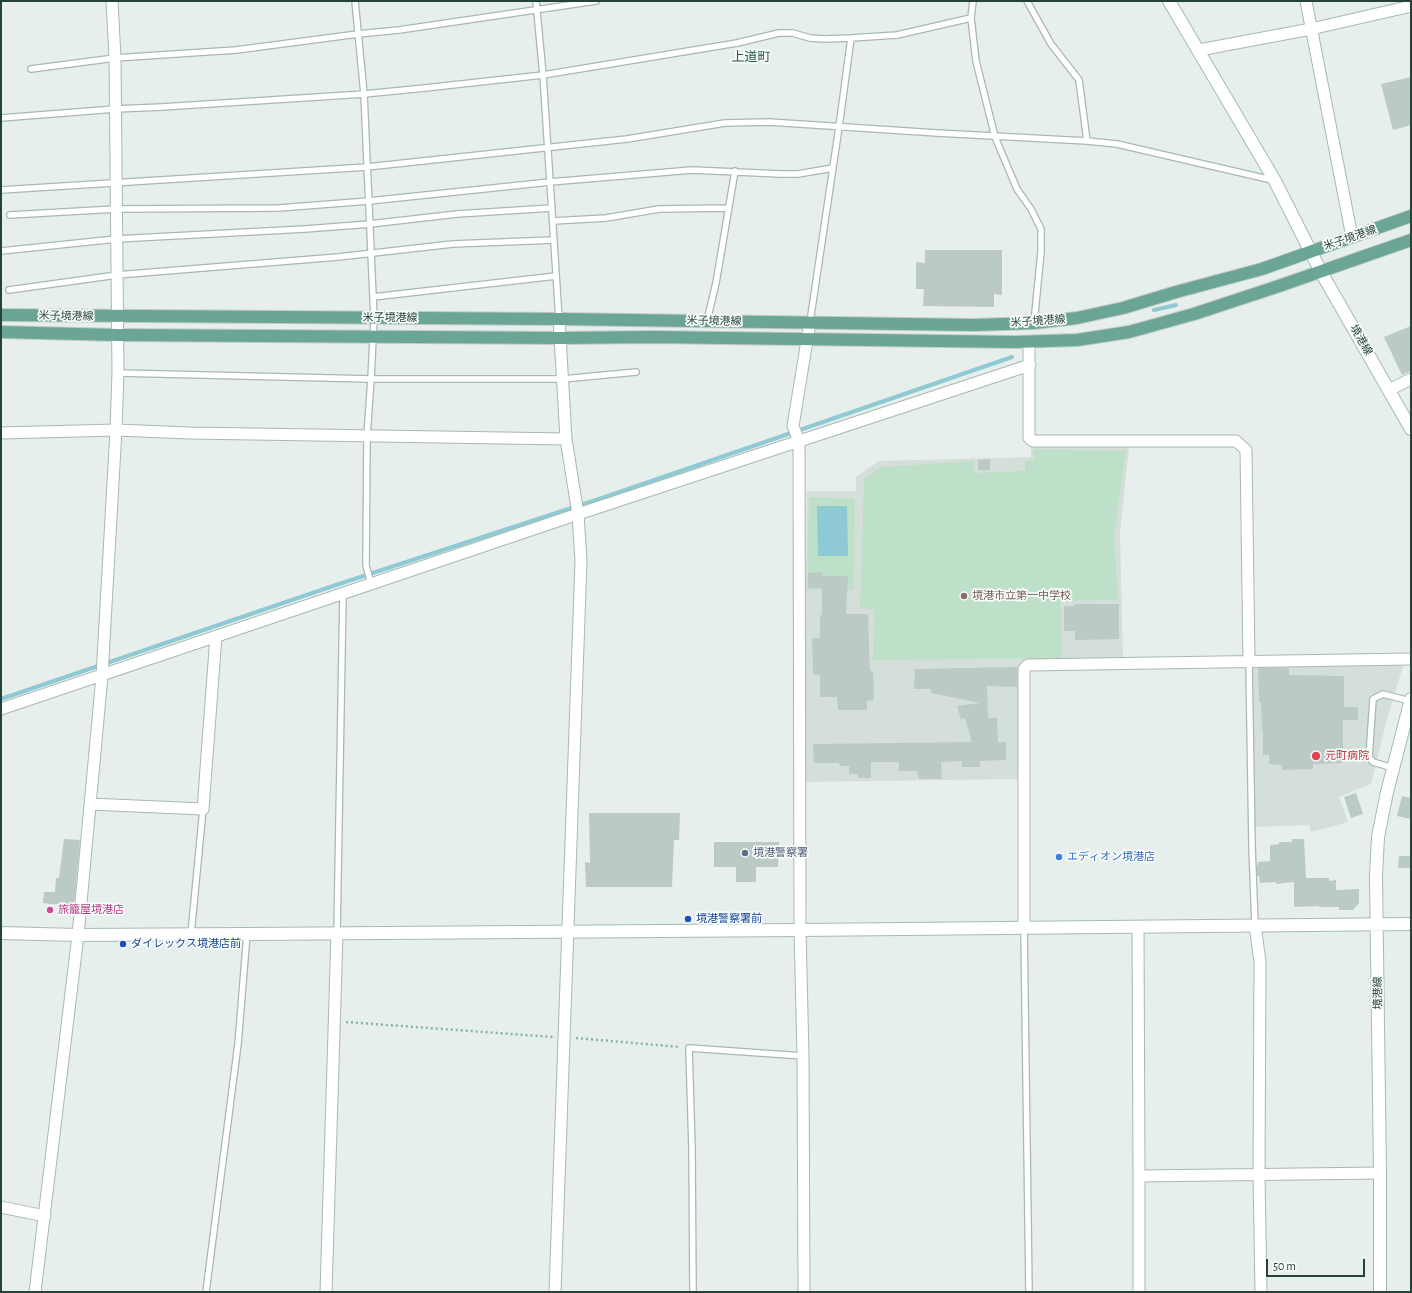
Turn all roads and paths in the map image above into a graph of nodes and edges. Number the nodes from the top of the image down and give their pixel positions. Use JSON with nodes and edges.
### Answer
{"nodes":[{"id":1,"x":112,"y":1,"type":"edge"},
{"id":2,"x":355,"y":1,"type":"edge"},
{"id":3,"x":536,"y":1,"type":"edge"},
{"id":4,"x":596,"y":1,"type":"edge"},
{"id":5,"x":973,"y":1,"type":"edge"},
{"id":6,"x":1027,"y":1,"type":"edge"},
{"id":7,"x":1169,"y":1,"type":"edge"},
{"id":8,"x":1306,"y":1,"type":"edge"},
{"id":9,"x":1411,"y":6,"type":"edge"},
{"id":10,"x":537,"y":11,"type":"junction"},
{"id":11,"x":971,"y":18,"type":"junction"},
{"id":12,"x":1311,"y":29,"type":"junction"},
{"id":13,"x":358,"y":34,"type":"junction"},
{"id":14,"x":851,"y":38,"type":"junction"},
{"id":15,"x":1199,"y":50,"type":"junction"},
{"id":16,"x":115,"y":58,"type":"junction"},
{"id":17,"x":32,"y":68,"type":"dead end"},
{"id":18,"x":543,"y":75,"type":"junction"},
{"id":19,"x":364,"y":94,"type":"junction"},
{"id":20,"x":115,"y":109,"type":"junction"},
{"id":21,"x":1,"y":118,"type":"edge"},
{"id":22,"x":840,"y":128,"type":"junction"},
{"id":23,"x":995,"y":136,"type":"junction"},
{"id":24,"x":1087,"y":141,"type":"junction"},
{"id":25,"x":548,"y":148,"type":"junction"},
{"id":26,"x":367,"y":168,"type":"junction"},
{"id":27,"x":833,"y":168,"type":"junction"},
{"id":28,"x":735,"y":171,"type":"junction"},
{"id":29,"x":1275,"y":181,"type":"junction"},
{"id":30,"x":550,"y":182,"type":"junction"},
{"id":31,"x":115,"y":183,"type":"junction"},
{"id":32,"x":1,"y":190,"type":"edge"},
{"id":33,"x":369,"y":201,"type":"junction"},
{"id":34,"x":552,"y":208,"type":"junction"},
{"id":35,"x":728,"y":208,"type":"junction"},
{"id":36,"x":116,"y":209,"type":"junction"},
{"id":37,"x":10,"y":215,"type":"dead end"},
{"id":38,"x":1411,"y":216,"type":"edge"},
{"id":39,"x":553,"y":221,"type":"junction"},
{"id":40,"x":370,"y":224,"type":"junction"},
{"id":41,"x":1352,"y":237,"type":"junction"},
{"id":42,"x":116,"y":239,"type":"junction"},
{"id":43,"x":554,"y":240,"type":"junction"},
{"id":44,"x":1411,"y":240,"type":"edge"},
{"id":45,"x":1,"y":251,"type":"edge"},
{"id":46,"x":1310,"y":252,"type":"junction"},
{"id":47,"x":371,"y":253,"type":"junction"},
{"id":48,"x":1321,"y":272,"type":"junction"},
{"id":49,"x":117,"y":275,"type":"junction"},
{"id":50,"x":556,"y":276,"type":"junction"},
{"id":51,"x":9,"y":290,"type":"dead end"},
{"id":52,"x":373,"y":297,"type":"junction"},
{"id":53,"x":1,"y":315,"type":"edge"},
{"id":54,"x":117,"y":316,"type":"junction"},
{"id":55,"x":374,"y":317,"type":"junction"},
{"id":56,"x":559,"y":319,"type":"junction"},
{"id":57,"x":707,"y":321,"type":"junction"},
{"id":58,"x":810,"y":322,"type":"junction"},
{"id":59,"x":1034,"y":323,"type":"junction"},
{"id":60,"x":1,"y":332,"type":"edge"},
{"id":61,"x":117,"y":335,"type":"junction"},
{"id":62,"x":373,"y":337,"type":"junction"},
{"id":63,"x":560,"y":338,"type":"junction"},
{"id":64,"x":807,"y":339,"type":"junction"},
{"id":65,"x":1029,"y":342,"type":"junction"},
{"id":66,"x":1030,"y":365,"type":"junction"},
{"id":67,"x":636,"y":372,"type":"dead end"},
{"id":68,"x":118,"y":373,"type":"junction"},
{"id":69,"x":371,"y":379,"type":"junction"},
{"id":70,"x":562,"y":379,"type":"junction"},
{"id":71,"x":1411,"y":379,"type":"edge"},
{"id":72,"x":1389,"y":390,"type":"junction"},
{"id":73,"x":1411,"y":429,"type":"edge"},
{"id":74,"x":116,"y":430,"type":"junction"},
{"id":75,"x":1,"y":433,"type":"edge"},
{"id":76,"x":367,"y":436,"type":"junction"},
{"id":77,"x":566,"y":439,"type":"junction"},
{"id":78,"x":799,"y":441,"type":"junction"},
{"id":79,"x":578,"y":514,"type":"junction"},
{"id":80,"x":371,"y":584,"type":"junction"},
{"id":81,"x":343,"y":593,"type":"junction"},
{"id":82,"x":216,"y":636,"type":"junction"},
{"id":83,"x":1411,"y":660,"type":"edge"},
{"id":84,"x":1249,"y":661,"type":"junction"},
{"id":85,"x":102,"y":676,"type":"junction"},
{"id":86,"x":1411,"y":700,"type":"edge"},
{"id":87,"x":1,"y":709,"type":"edge"},
{"id":88,"x":1393,"y":768,"type":"junction"},
{"id":89,"x":90,"y":804,"type":"junction"},
{"id":90,"x":203,"y":809,"type":"junction"},
{"id":91,"x":1378,"y":924,"type":"junction"},
{"id":92,"x":1411,"y":924,"type":"edge"},
{"id":93,"x":1255,"y":926,"type":"junction"},
{"id":94,"x":1138,"y":927,"type":"junction"},
{"id":95,"x":1024,"y":928,"type":"junction"},
{"id":96,"x":800,"y":930,"type":"junction"},
{"id":97,"x":567,"y":931,"type":"junction"},
{"id":98,"x":1,"y":933,"type":"edge"},
{"id":99,"x":191,"y":934,"type":"junction"},
{"id":100,"x":247,"y":934,"type":"junction"},
{"id":101,"x":337,"y":934,"type":"junction"},
{"id":102,"x":78,"y":935,"type":"junction"},
{"id":103,"x":334,"y":1022,"type":"junction"},
{"id":104,"x":564,"y":1037,"type":"junction"},
{"id":105,"x":689,"y":1048,"type":"junction"},
{"id":106,"x":802,"y":1056,"type":"junction"},
{"id":107,"x":1380,"y":1173,"type":"junction"},
{"id":108,"x":1260,"y":1175,"type":"junction"},
{"id":109,"x":1139,"y":1176,"type":"junction"},
{"id":110,"x":1,"y":1207,"type":"edge"},
{"id":111,"x":45,"y":1216,"type":"junction"},
{"id":112,"x":35,"y":1292,"type":"edge"},
{"id":113,"x":206,"y":1292,"type":"edge"},
{"id":114,"x":326,"y":1292,"type":"edge"},
{"id":115,"x":555,"y":1292,"type":"edge"},
{"id":116,"x":693,"y":1292,"type":"edge"},
{"id":117,"x":804,"y":1292,"type":"edge"},
{"id":118,"x":1029,"y":1292,"type":"edge"},
{"id":119,"x":1139,"y":1292,"type":"edge"},
{"id":120,"x":1261,"y":1292,"type":"edge"},
{"id":121,"x":1380,"y":1292,"type":"edge"}],
"edges":[{"from":1,"to":16,"type":"street"},
{"from":2,"to":13,"type":"lane"},
{"from":3,"to":10,"type":"lane"},
{"from":4,"to":10,"type":"lane"},
{"from":5,"to":11,"type":"lane"},
{"from":6,"to":24,"type":"lane"},
{"from":7,"to":15,"type":"street","name":"境港線"},
{"from":8,"to":12,"type":"street"},
{"from":9,"to":12,"type":"street"},
{"from":10,"to":13,"type":"lane"},
{"from":10,"to":18,"type":"lane"},
{"from":11,"to":14,"type":"lane"},
{"from":11,"to":23,"type":"lane"},
{"from":12,"to":15,"type":"street"},
{"from":12,"to":41,"type":"street"},
{"from":13,"to":16,"type":"lane"},
{"from":13,"to":19,"type":"lane"},
{"from":14,"to":18,"type":"lane"},
{"from":14,"to":22,"type":"lane"},
{"from":15,"to":29,"type":"street","name":"境港線"},
{"from":16,"to":17,"type":"lane"},
{"from":16,"to":20,"type":"street"},
{"from":18,"to":19,"type":"lane"},
{"from":18,"to":25,"type":"lane"},
{"from":19,"to":20,"type":"lane"},
{"from":19,"to":26,"type":"lane"},
{"from":20,"to":21,"type":"lane"},
{"from":20,"to":31,"type":"street"},
{"from":22,"to":23,"type":"lane"},
{"from":22,"to":25,"type":"lane"},
{"from":22,"to":27,"type":"lane"},
{"from":23,"to":24,"type":"lane"},
{"from":23,"to":59,"type":"lane"},
{"from":24,"to":29,"type":"lane"},
{"from":25,"to":26,"type":"lane"},
{"from":25,"to":30,"type":"lane"},
{"from":26,"to":31,"type":"lane"},
{"from":26,"to":33,"type":"lane"},
{"from":27,"to":28,"type":"lane"},
{"from":27,"to":58,"type":"lane"},
{"from":28,"to":30,"type":"lane"},
{"from":28,"to":35,"type":"lane"},
{"from":29,"to":46,"type":"street","name":"境港線"},
{"from":30,"to":33,"type":"lane"},
{"from":30,"to":34,"type":"lane"},
{"from":31,"to":32,"type":"lane"},
{"from":31,"to":36,"type":"street"},
{"from":33,"to":36,"type":"lane"},
{"from":33,"to":40,"type":"lane"},
{"from":34,"to":39,"type":"lane"},
{"from":34,"to":40,"type":"lane"},
{"from":35,"to":39,"type":"lane"},
{"from":35,"to":57,"type":"lane"},
{"from":36,"to":37,"type":"lane"},
{"from":36,"to":42,"type":"street"},
{"from":38,"to":41,"type":"main road","name":"米子境港線"},
{"from":39,"to":43,"type":"lane"},
{"from":40,"to":42,"type":"lane"},
{"from":40,"to":47,"type":"lane"},
{"from":41,"to":46,"type":"main road","name":"米子境港線"},
{"from":42,"to":45,"type":"lane"},
{"from":42,"to":49,"type":"street"},
{"from":43,"to":47,"type":"lane"},
{"from":43,"to":50,"type":"lane"},
{"from":44,"to":48,"type":"main road","name":"米子境港線"},
{"from":46,"to":48,"type":"street","name":"境港線"},
{"from":46,"to":59,"type":"main road","name":"米子境港線"},
{"from":47,"to":49,"type":"lane"},
{"from":47,"to":52,"type":"lane"},
{"from":48,"to":65,"type":"main road","name":"米子境港線"},
{"from":48,"to":72,"type":"street","name":"境港線"},
{"from":49,"to":51,"type":"lane"},
{"from":49,"to":54,"type":"street"},
{"from":50,"to":52,"type":"lane"},
{"from":50,"to":56,"type":"lane"},
{"from":52,"to":55,"type":"lane"},
{"from":53,"to":54,"type":"main road","name":"米子境港線"},
{"from":54,"to":55,"type":"main road","name":"米子境港線"},
{"from":54,"to":61,"type":"street"},
{"from":55,"to":56,"type":"main road","name":"米子境港線"},
{"from":55,"to":62,"type":"lane"},
{"from":56,"to":57,"type":"main road","name":"米子境港線"},
{"from":56,"to":63,"type":"street"},
{"from":57,"to":58,"type":"main road","name":"米子境港線"},
{"from":58,"to":59,"type":"main road","name":"米子境港線"},
{"from":58,"to":64,"type":"street"},
{"from":60,"to":61,"type":"main road","name":"米子境港線"},
{"from":61,"to":62,"type":"main road","name":"米子境港線"},
{"from":61,"to":68,"type":"street"},
{"from":62,"to":63,"type":"main road","name":"米子境港線"},
{"from":62,"to":69,"type":"lane"},
{"from":63,"to":64,"type":"main road","name":"米子境港線"},
{"from":63,"to":70,"type":"street"},
{"from":64,"to":65,"type":"main road","name":"米子境港線"},
{"from":64,"to":78,"type":"street"},
{"from":65,"to":66,"type":"street"},
{"from":66,"to":78,"type":"street"},
{"from":66,"to":84,"type":"street"},
{"from":67,"to":70,"type":"lane"},
{"from":68,"to":69,"type":"lane"},
{"from":68,"to":74,"type":"street"},
{"from":69,"to":70,"type":"lane"},
{"from":69,"to":76,"type":"lane"},
{"from":70,"to":77,"type":"street"},
{"from":71,"to":72,"type":"street"},
{"from":72,"to":73,"type":"street","name":"境港線"},
{"from":74,"to":75,"type":"street"},
{"from":74,"to":76,"type":"street"},
{"from":74,"to":85,"type":"street"},
{"from":76,"to":77,"type":"street"},
{"from":76,"to":80,"type":"lane"},
{"from":77,"to":79,"type":"street"},
{"from":78,"to":79,"type":"street"},
{"from":78,"to":96,"type":"street"},
{"from":79,"to":80,"type":"street"},
{"from":79,"to":97,"type":"street"},
{"from":80,"to":81,"type":"street"},
{"from":81,"to":82,"type":"street"},
{"from":81,"to":101,"type":"lane"},
{"from":82,"to":85,"type":"street"},
{"from":82,"to":90,"type":"street"},
{"from":83,"to":84,"type":"street"},
{"from":84,"to":93,"type":"lane"},
{"from":84,"to":95,"type":"street"},
{"from":85,"to":87,"type":"street"},
{"from":85,"to":89,"type":"street"},
{"from":86,"to":88,"type":"street","name":"境港線"},
{"from":86,"to":88,"type":"lane"},
{"from":88,"to":91,"type":"street","name":"境港線"},
{"from":89,"to":90,"type":"street"},
{"from":89,"to":102,"type":"street"},
{"from":90,"to":99,"type":"lane"},
{"from":91,"to":92,"type":"street"},
{"from":91,"to":93,"type":"street"},
{"from":91,"to":107,"type":"street","name":"境港線"},
{"from":93,"to":94,"type":"street"},
{"from":93,"to":108,"type":"street"},
{"from":94,"to":95,"type":"street"},
{"from":94,"to":109,"type":"street"},
{"from":95,"to":96,"type":"street"},
{"from":95,"to":118,"type":"lane"},
{"from":96,"to":97,"type":"street"},
{"from":96,"to":106,"type":"street"},
{"from":97,"to":101,"type":"street"},
{"from":97,"to":104,"type":"street"},
{"from":98,"to":102,"type":"street"},
{"from":99,"to":100,"type":"street"},
{"from":99,"to":102,"type":"street"},
{"from":100,"to":101,"type":"street"},
{"from":100,"to":113,"type":"lane"},
{"from":101,"to":103,"type":"street"},
{"from":102,"to":111,"type":"street"},
{"from":103,"to":104,"type":"path"},
{"from":103,"to":114,"type":"street"},
{"from":104,"to":105,"type":"path"},
{"from":104,"to":115,"type":"street"},
{"from":105,"to":106,"type":"lane"},
{"from":105,"to":116,"type":"lane"},
{"from":106,"to":117,"type":"street"},
{"from":107,"to":108,"type":"street"},
{"from":107,"to":121,"type":"street","name":"境港線"},
{"from":108,"to":109,"type":"street"},
{"from":108,"to":120,"type":"street"},
{"from":109,"to":119,"type":"street"},
{"from":110,"to":111,"type":"street"},
{"from":111,"to":112,"type":"street"}]}
